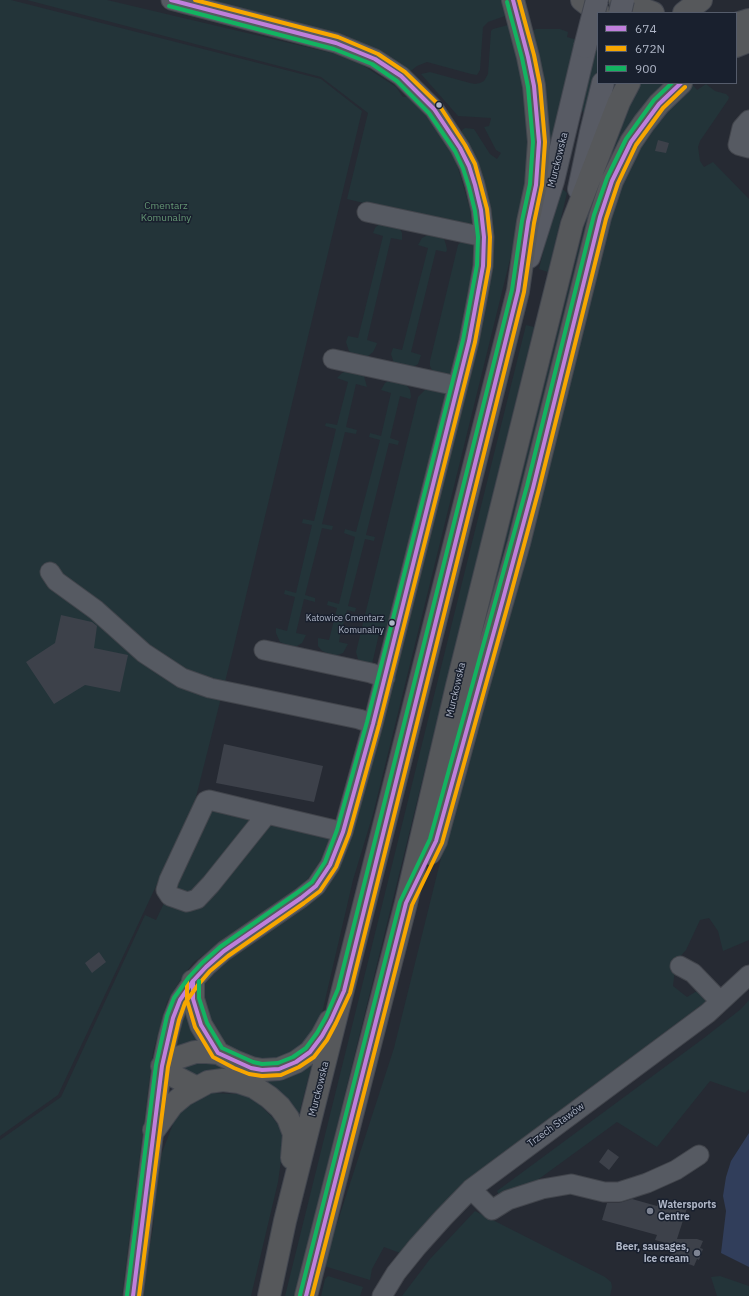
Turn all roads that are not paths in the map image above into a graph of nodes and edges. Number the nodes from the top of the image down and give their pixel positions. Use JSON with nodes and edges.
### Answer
{"nodes":[{"id":1,"x":171,"y":0,"type":"edge"},
{"id":2,"x":513,"y":0,"type":"edge"},
{"id":3,"x":582,"y":0,"type":"edge"},
{"id":4,"x":597,"y":0,"type":"edge"},
{"id":5,"x":620,"y":0,"type":"edge"},
{"id":6,"x":623,"y":0,"type":"edge"},
{"id":7,"x":701,"y":0,"type":"edge"},
{"id":8,"x":598,"y":12,"type":"edge"},
{"id":9,"x":620,"y":12,"type":"edge"},
{"id":10,"x":650,"y":12,"type":"edge"},
{"id":11,"x":685,"y":12,"type":"edge"},
{"id":12,"x":749,"y":12,"type":"edge"},
{"id":13,"x":737,"y":15,"type":"edge"},
{"id":14,"x":749,"y":20,"type":"edge"},
{"id":15,"x":737,"y":24,"type":"edge"},
{"id":16,"x":749,"y":41,"type":"edge"},
{"id":17,"x":737,"y":46,"type":"edge"},
{"id":18,"x":603,"y":84,"type":"edge"},
{"id":19,"x":628,"y":84,"type":"edge"},
{"id":20,"x":680,"y":84,"type":"edge"},
{"id":21,"x":749,"y":120,"type":"edge"},
{"id":22,"x":749,"y":148,"type":"edge"},
{"id":23,"x":367,"y":212,"type":"dead end"},
{"id":24,"x":572,"y":224,"type":"junction"},
{"id":25,"x":484,"y":237,"type":"junction"},
{"id":26,"x":518,"y":292,"type":"junction"},
{"id":27,"x":333,"y":359,"type":"dead end"},
{"id":28,"x":457,"y":386,"type":"junction"},
{"id":29,"x":50,"y":572,"type":"dead end"},
{"id":30,"x":264,"y":650,"type":"dead end"},
{"id":31,"x":384,"y":678,"type":"junction"},
{"id":32,"x":373,"y":724,"type":"junction"},
{"id":33,"x":267,"y":814,"type":"junction"},
{"id":34,"x":343,"y":832,"type":"junction"},
{"id":35,"x":406,"y":903,"type":"junction"},
{"id":36,"x":680,"y":966,"type":"dead end"},
{"id":37,"x":749,"y":975,"type":"edge"},
{"id":38,"x":193,"y":980,"type":"junction"},
{"id":39,"x":344,"y":991,"type":"junction"},
{"id":40,"x":720,"y":1001,"type":"junction"},
{"id":41,"x":218,"y":1053,"type":"junction"},
{"id":42,"x":162,"y":1066,"type":"junction"},
{"id":43,"x":197,"y":1088,"type":"junction"},
{"id":44,"x":154,"y":1130,"type":"junction"},
{"id":45,"x":699,"y":1155,"type":"dead end"},
{"id":46,"x":472,"y":1189,"type":"junction"},
{"id":47,"x":285,"y":1221,"type":"junction"},
{"id":48,"x":133,"y":1296,"type":"edge"},
{"id":49,"x":269,"y":1296,"type":"edge"},
{"id":50,"x":306,"y":1296,"type":"edge"},
{"id":51,"x":382,"y":1296,"type":"edge"}],
"edges":[{"from":1,"to":25,"type":"street"},
{"from":2,"to":26,"type":"highway"},
{"from":3,"to":8,"type":"highway"},
{"from":4,"to":26,"type":"main road","name":"Murckowska","bridge":true},
{"from":5,"to":10,"type":"highway"},
{"from":6,"to":9,"type":"main road","bridge":true},
{"from":7,"to":11,"type":"highway"},
{"from":12,"to":13,"type":"highway"},
{"from":14,"to":15,"type":"highway"},
{"from":16,"to":17,"type":"highway"},
{"from":18,"to":24,"type":"main road","name":"Murckowska"},
{"from":19,"to":24,"type":"highway"},
{"from":20,"to":35,"type":"highway"},
{"from":21,"to":22,"type":"street"},
{"from":23,"to":25,"type":"street"},
{"from":24,"to":35,"type":"highway","name":"Murckowska"},
{"from":25,"to":28,"type":"street"},
{"from":26,"to":39,"type":"highway","name":"Murckowska"},
{"from":27,"to":28,"type":"street"},
{"from":28,"to":31,"type":"street"},
{"from":29,"to":32,"type":"street"},
{"from":30,"to":31,"type":"street"},
{"from":31,"to":32,"type":"street"},
{"from":32,"to":34,"type":"street"},
{"from":33,"to":33,"type":"street"},
{"from":33,"to":34,"type":"street"},
{"from":34,"to":38,"type":"street"},
{"from":35,"to":50,"type":"highway","name":"Murckowska"},
{"from":36,"to":40,"type":"street"},
{"from":37,"to":40,"type":"street","name":"Trzech Stawów"},
{"from":38,"to":41,"type":"highway"},
{"from":38,"to":42,"type":"street"},
{"from":39,"to":41,"type":"highway"},
{"from":39,"to":47,"type":"highway","name":"Murckowska"},
{"from":40,"to":46,"type":"street","name":"Trzech Stawów"},
{"from":41,"to":42,"type":"highway"},
{"from":42,"to":43,"type":"highway"},
{"from":42,"to":44,"type":"street"},
{"from":43,"to":44,"type":"highway"},
{"from":43,"to":47,"type":"highway"},
{"from":44,"to":48,"type":"street"},
{"from":45,"to":46,"type":"street"},
{"from":46,"to":51,"type":"street","name":"Trzech Stawów"},
{"from":47,"to":49,"type":"highway","name":"Murckowska"}]}
